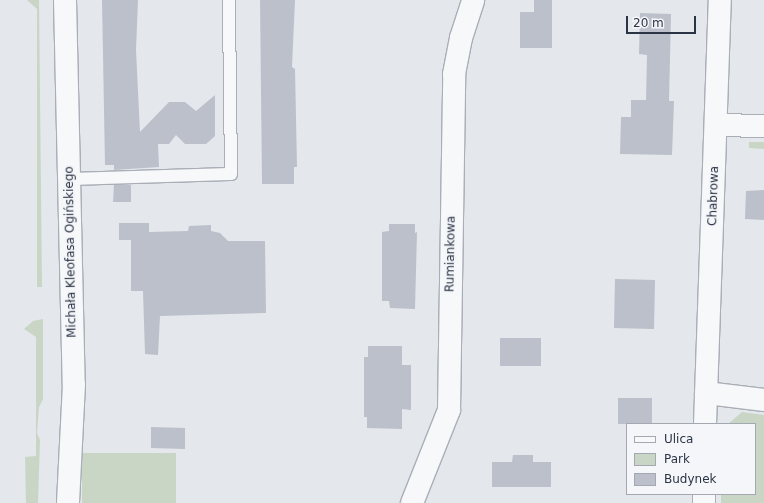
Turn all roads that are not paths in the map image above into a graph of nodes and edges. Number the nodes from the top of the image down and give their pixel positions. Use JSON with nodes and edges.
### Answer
{"nodes":[{"id":1,"x":65,"y":0,"type":"edge"},
{"id":2,"x":229,"y":0,"type":"edge"},
{"id":3,"x":473,"y":0,"type":"edge"},
{"id":4,"x":720,"y":0,"type":"edge"},
{"id":5,"x":717,"y":125,"type":"junction"},
{"id":6,"x":764,"y":126,"type":"edge"},
{"id":7,"x":69,"y":179,"type":"junction"},
{"id":8,"x":706,"y":392,"type":"junction"},
{"id":9,"x":764,"y":400,"type":"edge"},
{"id":10,"x":705,"y":423,"type":"edge"},
{"id":11,"x":68,"y":503,"type":"edge"},
{"id":12,"x":412,"y":503,"type":"edge"}],
"edges":[{"from":1,"to":7,"type":"street","name":"Michała Kleofasa Ogińskiego"},
{"from":2,"to":7,"type":"lane"},
{"from":3,"to":12,"type":"street","name":"Rumiankowa"},
{"from":4,"to":5,"type":"street","name":"Chabrowa"},
{"from":5,"to":6,"type":"street"},
{"from":5,"to":8,"type":"street","name":"Chabrowa"},
{"from":7,"to":11,"type":"street","name":"Michała Kleofasa Ogińskiego"},
{"from":8,"to":9,"type":"street"},
{"from":8,"to":10,"type":"street","name":"Chabrowa"}]}
